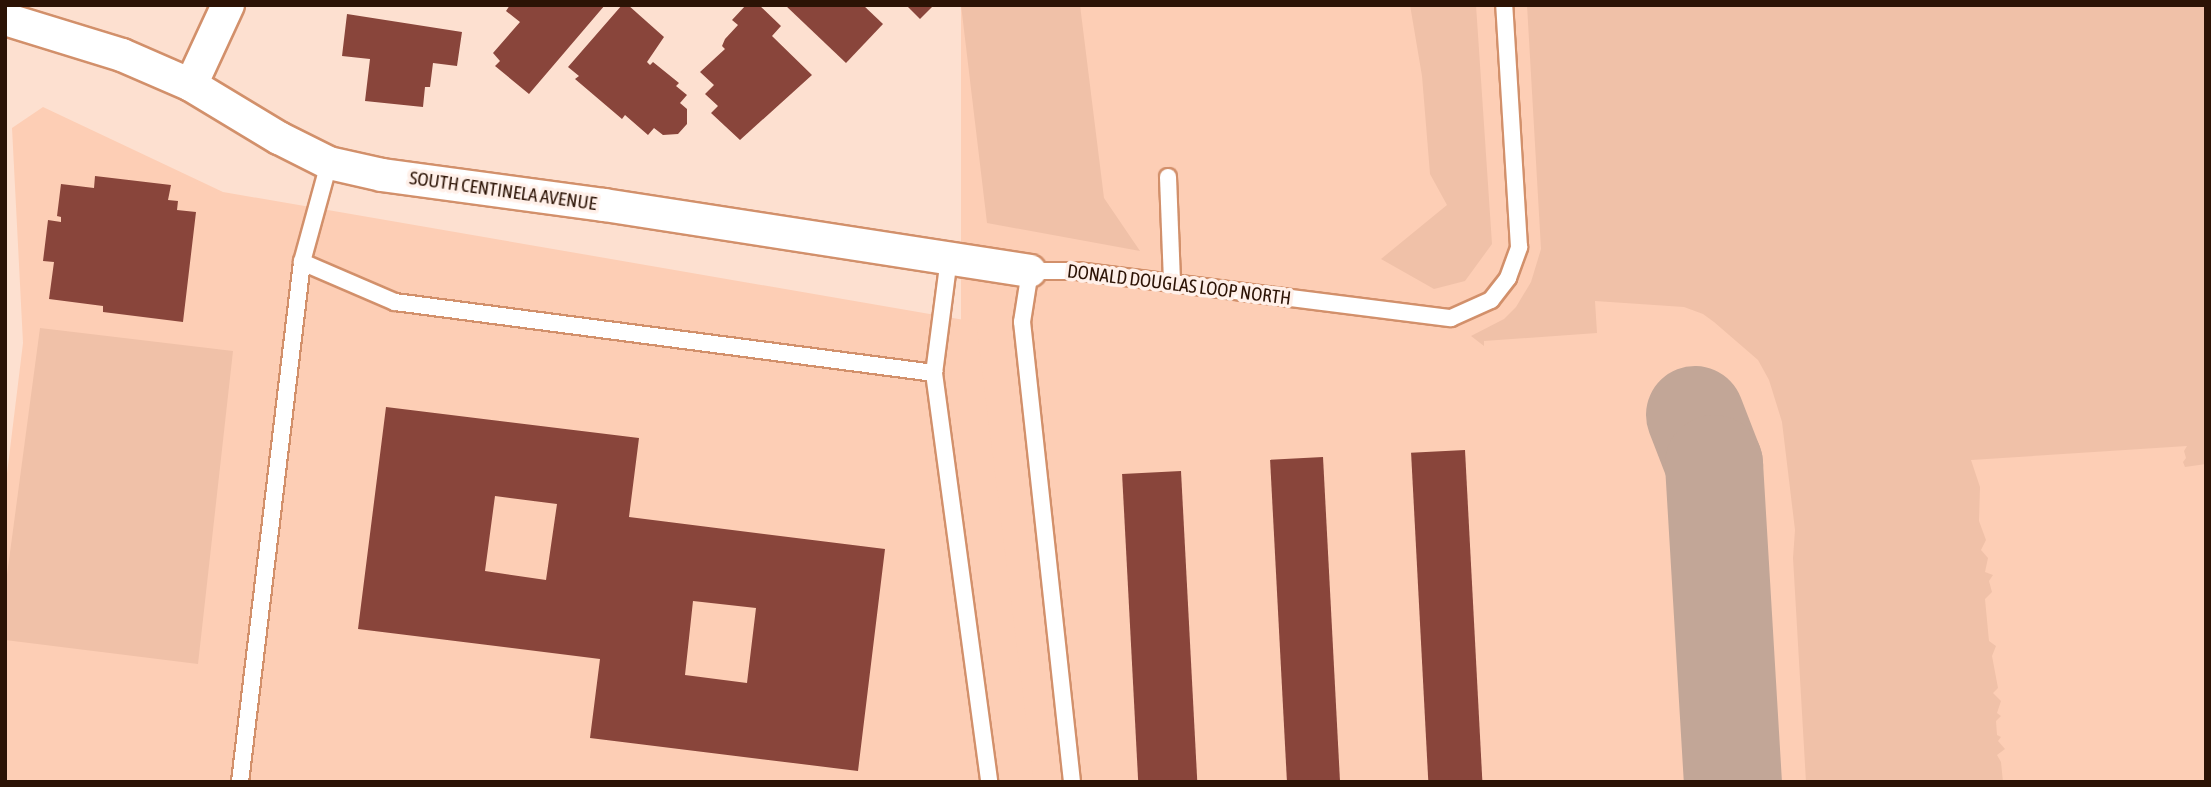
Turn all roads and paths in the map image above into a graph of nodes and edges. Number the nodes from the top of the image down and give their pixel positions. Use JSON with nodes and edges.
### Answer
{"nodes":[{"id":1,"x":228,"y":5,"type":"edge"},
{"id":2,"x":1504,"y":5,"type":"edge"},
{"id":3,"x":5,"y":19,"type":"edge"},
{"id":4,"x":191,"y":85,"type":"junction"},
{"id":5,"x":329,"y":163,"type":"junction"},
{"id":6,"x":1168,"y":177,"type":"dead end"},
{"id":7,"x":949,"y":258,"type":"junction"},
{"id":8,"x":302,"y":262,"type":"junction"},
{"id":9,"x":1030,"y":271,"type":"junction"},
{"id":10,"x":1172,"y":283,"type":"junction"},
{"id":11,"x":934,"y":373,"type":"junction"},
{"id":12,"x":240,"y":782,"type":"edge"},
{"id":13,"x":989,"y":782,"type":"edge"},
{"id":14,"x":1072,"y":782,"type":"edge"}],
"edges":[{"from":1,"to":4,"type":"street"},
{"from":2,"to":10,"type":"lane","name":"DONALD DOUGLAS LOOP NORTH"},
{"from":3,"to":4,"type":"street","name":"SOUTH CENTINELA AVENUE"},
{"from":4,"to":5,"type":"street","name":"SOUTH CENTINELA AVENUE"},
{"from":5,"to":7,"type":"street","name":"SOUTH CENTINELA AVENUE"},
{"from":5,"to":8,"type":"lane"},
{"from":6,"to":10,"type":"lane"},
{"from":7,"to":9,"type":"street","name":"SOUTH CENTINELA AVENUE"},
{"from":7,"to":11,"type":"lane"},
{"from":8,"to":11,"type":"lane"},
{"from":8,"to":12,"type":"lane"},
{"from":9,"to":10,"type":"lane","name":"DONALD DOUGLAS LOOP NORTH"},
{"from":9,"to":14,"type":"lane"},
{"from":11,"to":13,"type":"lane"}]}
